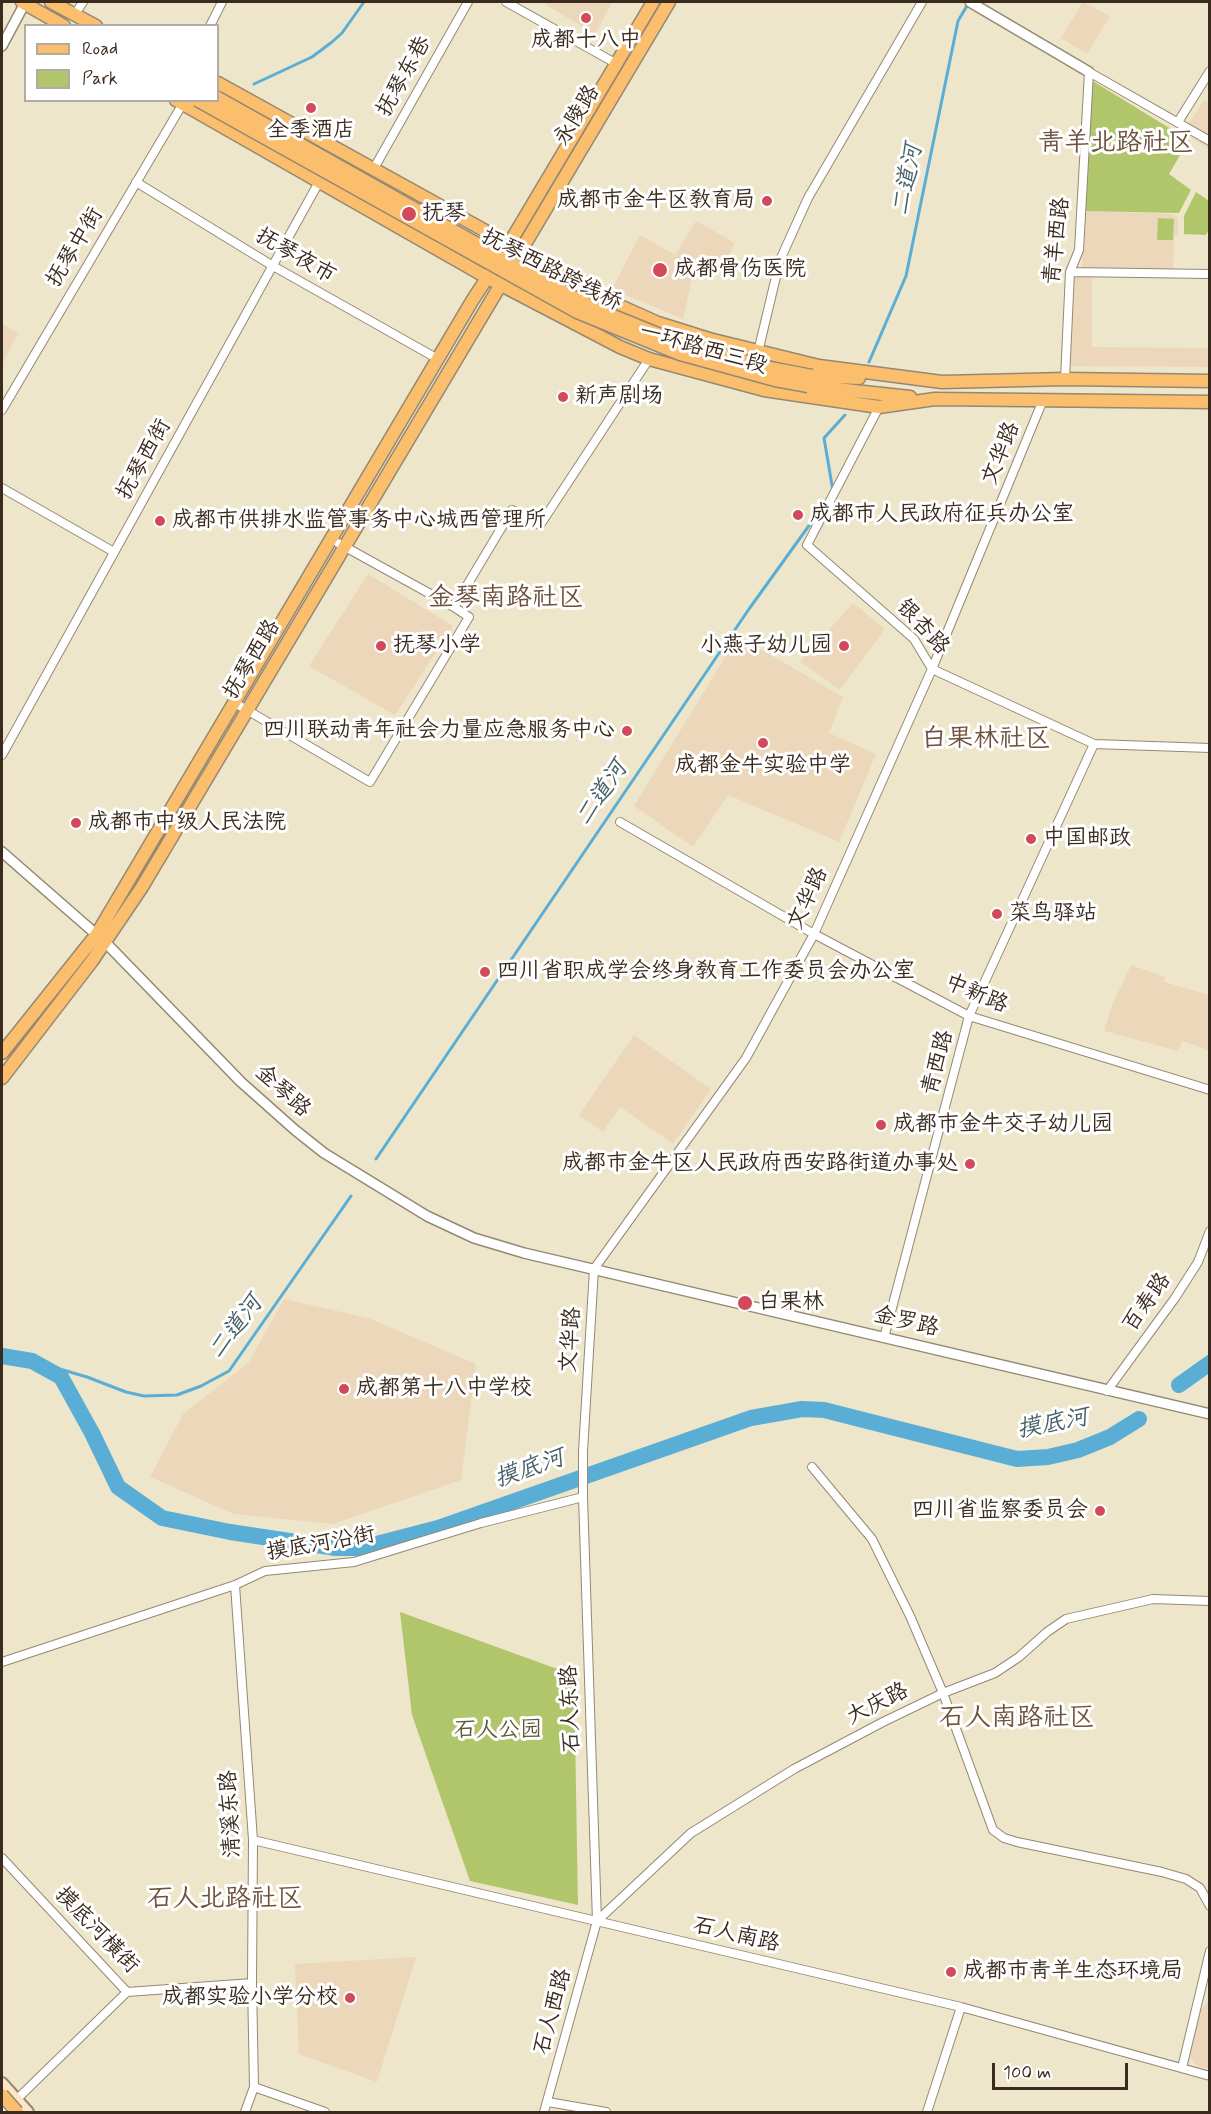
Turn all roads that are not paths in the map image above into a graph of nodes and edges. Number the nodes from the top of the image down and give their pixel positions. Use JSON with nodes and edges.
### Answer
{"nodes":[{"id":1,"x":24,"y":2,"type":"edge"},
{"id":2,"x":51,"y":2,"type":"edge"},
{"id":3,"x":82,"y":2,"type":"edge"},
{"id":4,"x":222,"y":2,"type":"edge"},
{"id":5,"x":468,"y":2,"type":"edge"},
{"id":6,"x":506,"y":2,"type":"edge"},
{"id":7,"x":654,"y":2,"type":"edge"},
{"id":8,"x":669,"y":2,"type":"edge"},
{"id":9,"x":922,"y":2,"type":"edge"},
{"id":10,"x":972,"y":3,"type":"edge"},
{"id":11,"x":75,"y":14,"type":"junction"},
{"id":12,"x":61,"y":24,"type":"edge"},
{"id":13,"x":92,"y":24,"type":"edge"},
{"id":14,"x":211,"y":24,"type":"edge"},
{"id":15,"x":2,"y":46,"type":"edge"},
{"id":16,"x":617,"y":64,"type":"junction"},
{"id":17,"x":1209,"y":71,"type":"edge"},
{"id":18,"x":1089,"y":72,"type":"junction"},
{"id":19,"x":219,"y":84,"type":"edge"},
{"id":20,"x":219,"y":99,"type":"edge"},
{"id":21,"x":201,"y":102,"type":"edge"},
{"id":22,"x":179,"y":103,"type":"edge"},
{"id":23,"x":1178,"y":122,"type":"junction"},
{"id":24,"x":1209,"y":141,"type":"edge"},
{"id":25,"x":373,"y":170,"type":"junction"},
{"id":26,"x":136,"y":182,"type":"junction"},
{"id":27,"x":319,"y":182,"type":"junction"},
{"id":28,"x":509,"y":244,"type":"junction"},
{"id":29,"x":522,"y":251,"type":"junction"},
{"id":30,"x":273,"y":266,"type":"junction"},
{"id":31,"x":1070,"y":272,"type":"junction"},
{"id":32,"x":1209,"y":274,"type":"edge"},
{"id":33,"x":488,"y":278,"type":"junction"},
{"id":34,"x":501,"y":285,"type":"junction"},
{"id":35,"x":758,"y":352,"type":"junction"},
{"id":36,"x":438,"y":359,"type":"junction"},
{"id":37,"x":648,"y":359,"type":"junction"},
{"id":38,"x":1065,"y":379,"type":"junction"},
{"id":39,"x":810,"y":381,"type":"junction"},
{"id":40,"x":1209,"y":381,"type":"edge"},
{"id":41,"x":942,"y":382,"type":"junction"},
{"id":42,"x":935,"y":399,"type":"junction"},
{"id":43,"x":1043,"y":400,"type":"junction"},
{"id":44,"x":1209,"y":402,"type":"edge"},
{"id":45,"x":879,"y":407,"type":"junction"},
{"id":46,"x":2,"y":410,"type":"edge"},
{"id":47,"x":2,"y":488,"type":"edge"},
{"id":48,"x":341,"y":545,"type":"junction"},
{"id":49,"x":114,"y":552,"type":"junction"},
{"id":50,"x":454,"y":607,"type":"junction"},
{"id":51,"x":932,"y":669,"type":"junction"},
{"id":52,"x":244,"y":709,"type":"junction"},
{"id":53,"x":1094,"y":744,"type":"junction"},
{"id":54,"x":1209,"y":748,"type":"edge"},
{"id":55,"x":2,"y":755,"type":"edge"},
{"id":56,"x":620,"y":822,"type":"dead end"},
{"id":57,"x":2,"y":852,"type":"edge"},
{"id":58,"x":814,"y":934,"type":"junction"},
{"id":59,"x":101,"y":938,"type":"junction"},
{"id":60,"x":969,"y":1017,"type":"junction"},
{"id":61,"x":2,"y":1053,"type":"edge"},
{"id":62,"x":2,"y":1078,"type":"edge"},
{"id":63,"x":1209,"y":1090,"type":"edge"},
{"id":64,"x":1209,"y":1231,"type":"edge"},
{"id":65,"x":594,"y":1269,"type":"junction"},
{"id":66,"x":884,"y":1338,"type":"junction"},
{"id":67,"x":1107,"y":1391,"type":"junction"},
{"id":68,"x":1209,"y":1414,"type":"edge"},
{"id":69,"x":812,"y":1467,"type":"dead end"},
{"id":70,"x":583,"y":1497,"type":"junction"},
{"id":71,"x":235,"y":1585,"type":"junction"},
{"id":72,"x":1209,"y":1601,"type":"edge"},
{"id":73,"x":2,"y":1662,"type":"edge"},
{"id":74,"x":943,"y":1693,"type":"junction"},
{"id":75,"x":253,"y":1840,"type":"junction"},
{"id":76,"x":2,"y":1858,"type":"edge"},
{"id":77,"x":1209,"y":1906,"type":"edge"},
{"id":78,"x":597,"y":1921,"type":"junction"},
{"id":79,"x":1209,"y":1951,"type":"edge"},
{"id":80,"x":252,"y":1983,"type":"junction"},
{"id":81,"x":127,"y":1992,"type":"junction"},
{"id":82,"x":1200,"y":1995,"type":"junction"},
{"id":83,"x":1209,"y":1997,"type":"edge"},
{"id":84,"x":961,"y":2007,"type":"junction"},
{"id":85,"x":1182,"y":2068,"type":"junction"},
{"id":86,"x":1209,"y":2076,"type":"edge"},
{"id":87,"x":2,"y":2083,"type":"edge"},
{"id":88,"x":254,"y":2087,"type":"junction"},
{"id":89,"x":2,"y":2095,"type":"edge"},
{"id":90,"x":548,"y":2102,"type":"junction"},
{"id":91,"x":17,"y":2106,"type":"edge"},
{"id":92,"x":2,"y":2110,"type":"edge"},
{"id":93,"x":28,"y":2112,"type":"edge"},
{"id":94,"x":245,"y":2112,"type":"edge"},
{"id":95,"x":325,"y":2112,"type":"edge"},
{"id":96,"x":544,"y":2112,"type":"edge"},
{"id":97,"x":606,"y":2112,"type":"edge"},
{"id":98,"x":927,"y":2112,"type":"edge"}],
"edges":[{"from":1,"to":12,"type":"main road"},
{"from":1,"to":15,"type":"street"},
{"from":2,"to":11,"type":"main road"},
{"from":3,"to":11,"type":"street"},
{"from":4,"to":14,"type":"street"},
{"from":5,"to":25,"type":"street","name":"抚琴东巷"},
{"from":6,"to":16,"type":"street"},
{"from":7,"to":16,"type":"main road","name":"永陵路"},
{"from":8,"to":29,"type":"main road","name":"永陵路"},
{"from":9,"to":35,"type":"street"},
{"from":10,"to":18,"type":"street"},
{"from":11,"to":13,"type":"main road"},
{"from":16,"to":28,"type":"main road","name":"永陵路"},
{"from":17,"to":23,"type":"street"},
{"from":18,"to":23,"type":"street"},
{"from":18,"to":31,"type":"street","name":"青羊西路"},
{"from":19,"to":25,"type":"main road","name":"一环路西三段"},
{"from":20,"to":39,"type":"main road","name":"抚琴西路跨线桥","bridge":true},
{"from":21,"to":39,"type":"main road","name":"抚琴西路跨线桥","bridge":true},
{"from":22,"to":26,"type":"street","name":"抚琴中街"},
{"from":22,"to":27,"type":"main road","name":"一环路西三段"},
{"from":23,"to":24,"type":"street"},
{"from":25,"to":28,"type":"main road","name":"一环路西三段"},
{"from":26,"to":30,"type":"street","name":"抚琴夜市"},
{"from":26,"to":46,"type":"street","name":"抚琴中街"},
{"from":27,"to":30,"type":"street","name":"抚琴西街"},
{"from":27,"to":33,"type":"main road","name":"一环路西三段"},
{"from":28,"to":29,"type":"main road","name":"一环路西三段"},
{"from":28,"to":33,"type":"main road","name":"抚琴西路"},
{"from":29,"to":34,"type":"main road","name":"抚琴西路"},
{"from":29,"to":35,"type":"main road","name":"一环路西三段"},
{"from":30,"to":36,"type":"street","name":"抚琴夜市"},
{"from":30,"to":49,"type":"street","name":"抚琴西街"},
{"from":31,"to":32,"type":"street"},
{"from":31,"to":38,"type":"street","name":"青羊西路"},
{"from":33,"to":34,"type":"main road","name":"一环路西三段"},
{"from":33,"to":36,"type":"main road","name":"抚琴西路"},
{"from":34,"to":37,"type":"main road","name":"一环路西三段"},
{"from":34,"to":48,"type":"main road","name":"抚琴西路"},
{"from":35,"to":41,"type":"main road","name":"一环路西三段"},
{"from":36,"to":59,"type":"main road","name":"抚琴西路"},
{"from":37,"to":45,"type":"main road","name":"一环路西三段"},
{"from":37,"to":50,"type":"street"},
{"from":38,"to":40,"type":"main road","name":"一环路西三段"},
{"from":38,"to":41,"type":"main road","name":"一环路西三段"},
{"from":39,"to":41,"type":"main road"},
{"from":39,"to":42,"type":"main road"},
{"from":42,"to":43,"type":"main road","name":"一环路西三段"},
{"from":42,"to":45,"type":"main road","name":"一环路西三段"},
{"from":43,"to":44,"type":"main road","name":"一环路西三段"},
{"from":43,"to":51,"type":"street","name":"文华路"},
{"from":45,"to":51,"type":"street","name":"银杏路"},
{"from":47,"to":49,"type":"street"},
{"from":48,"to":50,"type":"street"},
{"from":48,"to":52,"type":"main road","name":"抚琴西路"},
{"from":49,"to":55,"type":"street","name":"抚琴西街"},
{"from":50,"to":52,"type":"street"},
{"from":51,"to":53,"type":"street","name":"银杏路"},
{"from":51,"to":58,"type":"street","name":"文华路"},
{"from":52,"to":59,"type":"main road","name":"抚琴西路"},
{"from":53,"to":54,"type":"street","name":"银杏路"},
{"from":53,"to":60,"type":"street","name":"青西路"},
{"from":56,"to":58,"type":"street","name":"中新路"},
{"from":57,"to":59,"type":"street","name":"金琴路"},
{"from":58,"to":60,"type":"street","name":"中新路"},
{"from":58,"to":65,"type":"street","name":"文华路"},
{"from":59,"to":61,"type":"main road","name":"抚琴西路"},
{"from":59,"to":62,"type":"main road","name":"抚琴西路"},
{"from":59,"to":65,"type":"street","name":"金琴路"},
{"from":60,"to":63,"type":"street","name":"中新路"},
{"from":60,"to":66,"type":"street","name":"青西路"},
{"from":64,"to":67,"type":"street","name":"百寿路"},
{"from":65,"to":66,"type":"street","name":"金罗路"},
{"from":65,"to":70,"type":"street","name":"文华路"},
{"from":66,"to":67,"type":"street","name":"金罗路"},
{"from":67,"to":68,"type":"street","name":"金罗路"},
{"from":69,"to":74,"type":"street"},
{"from":70,"to":71,"type":"street","name":"摸底河沿街"},
{"from":70,"to":78,"type":"street","name":"石人东路"},
{"from":71,"to":73,"type":"street","name":"摸底河沿街"},
{"from":71,"to":75,"type":"street","name":"清溪东路"},
{"from":72,"to":74,"type":"street","name":"大庆路"},
{"from":74,"to":77,"type":"street"},
{"from":74,"to":78,"type":"street","name":"大庆路"},
{"from":75,"to":78,"type":"street","name":"石人南路"},
{"from":75,"to":80,"type":"street","name":"清溪东路"},
{"from":76,"to":81,"type":"street","name":"摸底河横街"},
{"from":78,"to":84,"type":"street","name":"石人南路"},
{"from":78,"to":90,"type":"street","name":"石人西路"},
{"from":79,"to":82,"type":"street"},
{"from":80,"to":81,"type":"street","name":"摸底河横街"},
{"from":80,"to":88,"type":"street","name":"清溪东路"},
{"from":81,"to":91,"type":"street"},
{"from":82,"to":83,"type":"street"},
{"from":82,"to":85,"type":"street"},
{"from":84,"to":85,"type":"street","name":"石人南路"},
{"from":84,"to":98,"type":"street"},
{"from":85,"to":86,"type":"street","name":"石人南路"},
{"from":87,"to":91,"type":"main road"},
{"from":88,"to":94,"type":"street","name":"清溪东路"},
{"from":88,"to":95,"type":"street"},
{"from":89,"to":91,"type":"main road","bridge":true},
{"from":90,"to":96,"type":"street","name":"石人西路"},
{"from":90,"to":97,"type":"street"},
{"from":91,"to":92,"type":"street"},
{"from":91,"to":93,"type":"main road"}]}
